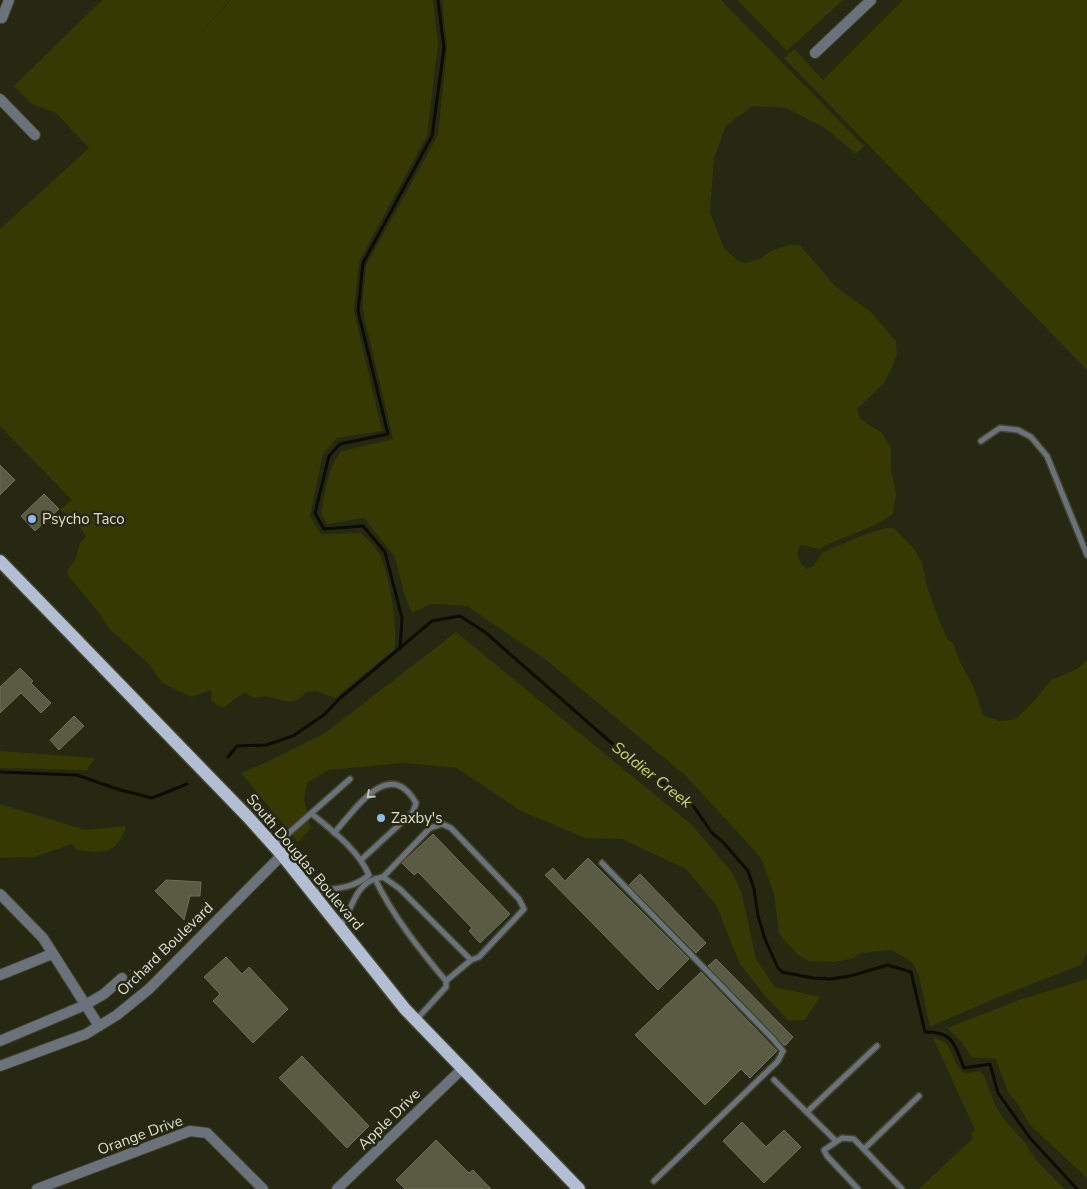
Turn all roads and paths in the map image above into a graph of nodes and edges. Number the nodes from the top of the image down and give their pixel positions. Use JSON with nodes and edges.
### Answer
{"nodes":[{"id":1,"x":9,"y":0,"type":"edge"},
{"id":2,"x":871,"y":0,"type":"edge"},
{"id":3,"x":2,"y":18,"type":"dead end"},
{"id":4,"x":816,"y":53,"type":"dead end"},
{"id":5,"x":0,"y":99,"type":"edge"},
{"id":6,"x":35,"y":135,"type":"dead end"},
{"id":7,"x":981,"y":441,"type":"dead end"},
{"id":8,"x":1087,"y":554,"type":"edge"},
{"id":9,"x":0,"y":561,"type":"edge"},
{"id":10,"x":350,"y":779,"type":"dead end"},
{"id":11,"x":312,"y":814,"type":"junction"},
{"id":12,"x":334,"y":832,"type":"junction"},
{"id":13,"x":278,"y":851,"type":"junction"},
{"id":14,"x":361,"y":860,"type":"junction"},
{"id":15,"x":602,"y":863,"type":"dead end"},
{"id":16,"x":383,"y":877,"type":"junction"},
{"id":17,"x":375,"y":878,"type":"junction"},
{"id":18,"x":362,"y":881,"type":"junction"},
{"id":19,"x":360,"y":888,"type":"junction"},
{"id":20,"x":311,"y":892,"type":"junction"},
{"id":21,"x":0,"y":894,"type":"edge"},
{"id":22,"x":340,"y":927,"type":"junction"},
{"id":23,"x":52,"y":954,"type":"junction"},
{"id":24,"x":471,"y":960,"type":"junction"},
{"id":25,"x":0,"y":975,"type":"edge"},
{"id":26,"x":122,"y":978,"type":"dead end"},
{"id":27,"x":446,"y":981,"type":"junction"},
{"id":28,"x":85,"y":1005,"type":"junction"},
{"id":29,"x":416,"y":1020,"type":"junction"},
{"id":30,"x":99,"y":1026,"type":"junction"},
{"id":31,"x":0,"y":1041,"type":"edge"},
{"id":32,"x":877,"y":1046,"type":"dead end"},
{"id":33,"x":0,"y":1066,"type":"edge"},
{"id":34,"x":462,"y":1069,"type":"junction"},
{"id":35,"x":774,"y":1080,"type":"dead end"},
{"id":36,"x":919,"y":1096,"type":"dead end"},
{"id":37,"x":807,"y":1112,"type":"junction"},
{"id":38,"x":836,"y":1141,"type":"junction"},
{"id":39,"x":864,"y":1149,"type":"junction"},
{"id":40,"x":654,"y":1181,"type":"dead end"},
{"id":41,"x":37,"y":1189,"type":"edge"},
{"id":42,"x":263,"y":1189,"type":"edge"},
{"id":43,"x":337,"y":1189,"type":"edge"},
{"id":44,"x":579,"y":1189,"type":"edge"},
{"id":45,"x":858,"y":1189,"type":"edge"},
{"id":46,"x":902,"y":1189,"type":"edge"}],
"edges":[{"from":1,"to":3,"type":"street"},
{"from":2,"to":4,"type":"street"},
{"from":5,"to":6,"type":"street"},
{"from":7,"to":8,"type":"lane"},
{"from":9,"to":13,"type":"main road","name":"South Douglas Boulevard"},
{"from":10,"to":11,"type":"lane"},
{"from":11,"to":12,"type":"lane"},
{"from":11,"to":13,"type":"lane"},
{"from":12,"to":14,"type":"lane"},
{"from":14,"to":12,"type":"lane","one_way":true},
{"from":13,"to":20,"type":"main road","name":"South Douglas Boulevard"},
{"from":13,"to":30,"type":"street","name":"Orchard Boulevard"},
{"from":14,"to":18,"type":"lane"},
{"from":15,"to":40,"type":"lane"},
{"from":16,"to":17,"type":"lane"},
{"from":16,"to":24,"type":"lane"},
{"from":16,"to":24,"type":"lane"},
{"from":17,"to":19,"type":"lane"},
{"from":17,"to":27,"type":"lane"},
{"from":18,"to":19,"type":"lane"},
{"from":18,"to":20,"type":"lane"},
{"from":19,"to":22,"type":"lane"},
{"from":20,"to":22,"type":"main road","name":"South Douglas Boulevard"},
{"from":21,"to":23,"type":"street"},
{"from":22,"to":29,"type":"main road","name":"South Douglas Boulevard"},
{"from":23,"to":25,"type":"street"},
{"from":23,"to":28,"type":"street"},
{"from":24,"to":27,"type":"lane"},
{"from":26,"to":28,"type":"street"},
{"from":27,"to":29,"type":"lane"},
{"from":28,"to":30,"type":"street"},
{"from":28,"to":31,"type":"street"},
{"from":29,"to":34,"type":"main road","name":"South Douglas Boulevard"},
{"from":30,"to":33,"type":"street","name":"Orchard Boulevard"},
{"from":32,"to":37,"type":"lane"},
{"from":34,"to":43,"type":"street","name":"Apple Drive"},
{"from":34,"to":44,"type":"main road","name":"South Douglas Boulevard"},
{"from":35,"to":37,"type":"lane"},
{"from":36,"to":39,"type":"lane"},
{"from":37,"to":38,"type":"lane"},
{"from":38,"to":39,"type":"lane"},
{"from":38,"to":45,"type":"lane"},
{"from":39,"to":46,"type":"lane"},
{"from":41,"to":42,"type":"street","name":"Orange Drive"}]}
